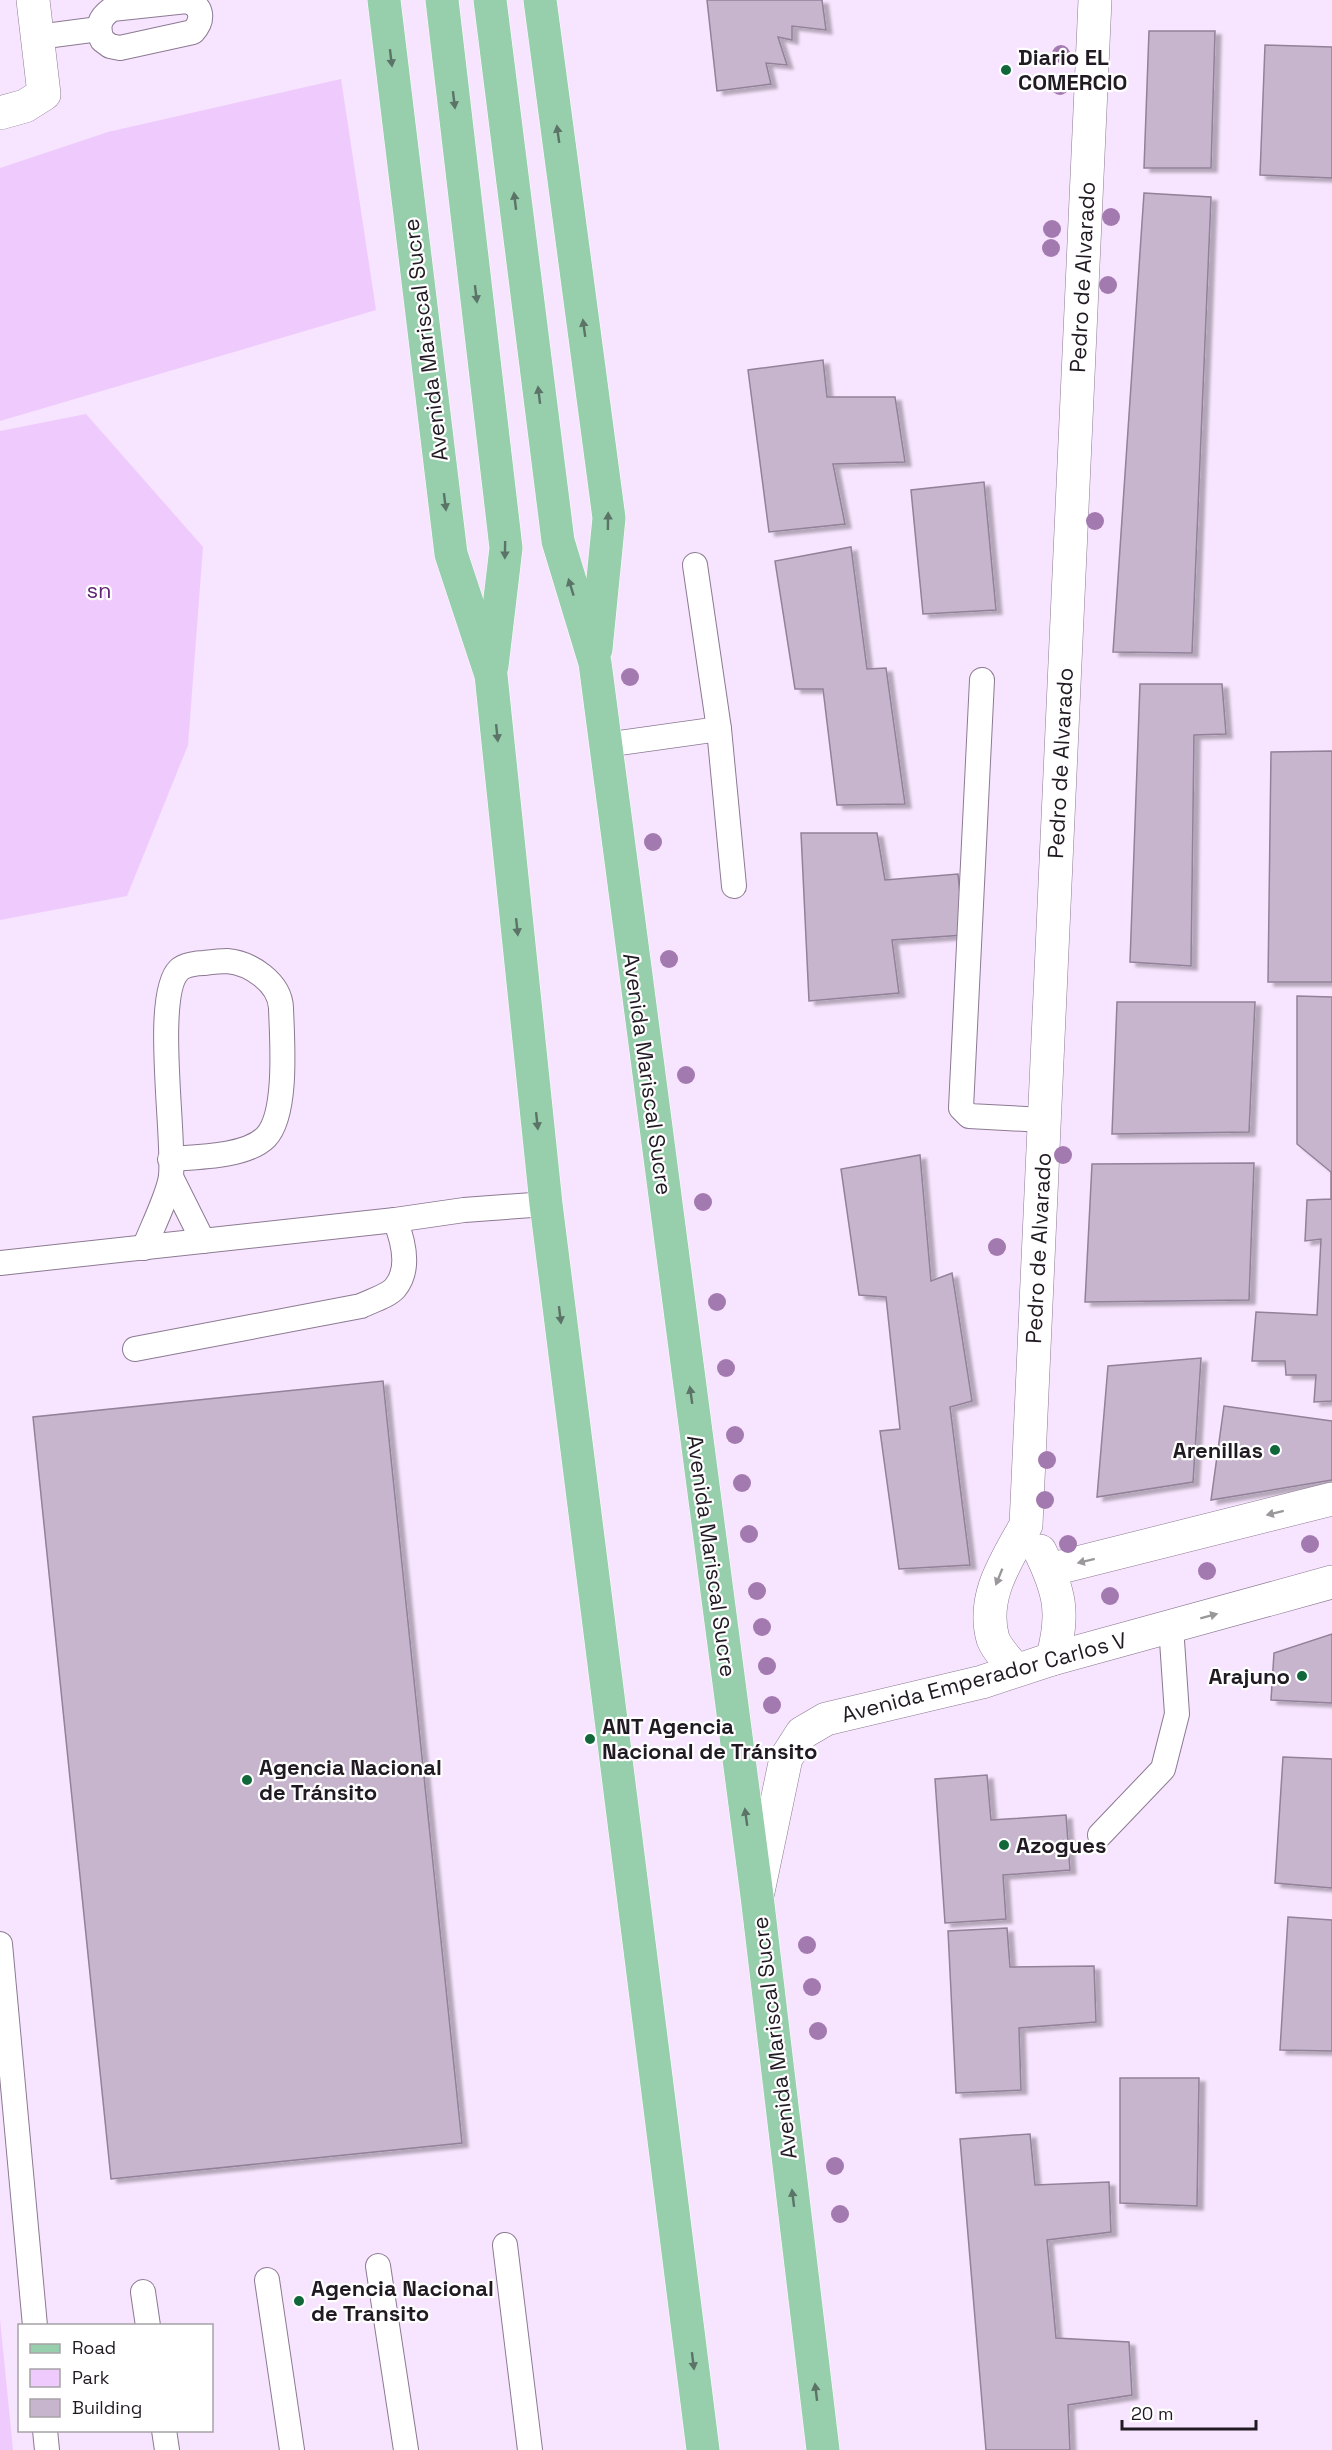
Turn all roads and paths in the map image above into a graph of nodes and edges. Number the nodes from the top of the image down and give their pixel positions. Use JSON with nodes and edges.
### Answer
{"nodes":[{"id":1,"x":33,"y":0,"type":"edge"},
{"id":2,"x":384,"y":0,"type":"edge"},
{"id":3,"x":442,"y":0,"type":"edge"},
{"id":4,"x":490,"y":0,"type":"edge"},
{"id":5,"x":540,"y":0,"type":"edge"},
{"id":6,"x":1095,"y":0,"type":"edge"},
{"id":7,"x":99,"y":29,"type":"dead end"},
{"id":8,"x":38,"y":37,"type":"junction"},
{"id":9,"x":0,"y":113,"type":"edge"},
{"id":10,"x":695,"y":565,"type":"dead end"},
{"id":11,"x":595,"y":663,"type":"junction"},
{"id":12,"x":491,"y":675,"type":"junction"},
{"id":13,"x":982,"y":680,"type":"dead end"},
{"id":14,"x":719,"y":729,"type":"junction"},
{"id":15,"x":605,"y":745,"type":"junction"},
{"id":16,"x":734,"y":886,"type":"dead end"},
{"id":17,"x":1044,"y":1120,"type":"junction"},
{"id":18,"x":171,"y":1168,"type":"junction"},
{"id":19,"x":546,"y":1204,"type":"junction"},
{"id":20,"x":395,"y":1220,"type":"junction"},
{"id":21,"x":203,"y":1241,"type":"junction"},
{"id":22,"x":144,"y":1248,"type":"junction"},
{"id":23,"x":0,"y":1263,"type":"edge"},
{"id":24,"x":135,"y":1349,"type":"dead end"},
{"id":25,"x":1332,"y":1499,"type":"edge"},
{"id":26,"x":1026,"y":1525,"type":"junction"},
{"id":27,"x":1049,"y":1570,"type":"junction"},
{"id":28,"x":1332,"y":1582,"type":"edge"},
{"id":29,"x":1172,"y":1626,"type":"junction"},
{"id":30,"x":1052,"y":1659,"type":"junction"},
{"id":31,"x":1015,"y":1670,"type":"junction"},
{"id":32,"x":1100,"y":1835,"type":"dead end"},
{"id":33,"x":757,"y":1896,"type":"junction"},
{"id":34,"x":0,"y":1944,"type":"edge"},
{"id":35,"x":505,"y":2245,"type":"dead end"},
{"id":36,"x":378,"y":2266,"type":"dead end"},
{"id":37,"x":267,"y":2280,"type":"dead end"},
{"id":38,"x":143,"y":2292,"type":"dead end"},
{"id":39,"x":35,"y":2324,"type":"edge"},
{"id":40,"x":148,"y":2324,"type":"edge"},
{"id":41,"x":45,"y":2432,"type":"edge"},
{"id":42,"x":164,"y":2432,"type":"edge"},
{"id":43,"x":47,"y":2450,"type":"edge"},
{"id":44,"x":167,"y":2450,"type":"edge"},
{"id":45,"x":292,"y":2450,"type":"edge"},
{"id":46,"x":406,"y":2450,"type":"edge"},
{"id":47,"x":530,"y":2450,"type":"edge"},
{"id":48,"x":703,"y":2450,"type":"edge"},
{"id":49,"x":823,"y":2450,"type":"edge"}],
"edges":[{"from":1,"to":8,"type":"main road"},
{"from":2,"to":12,"type":"main road","name":"Avenida Mariscal Sucre","one_way":true},
{"from":3,"to":12,"type":"main road","name":"Avenida Mariscal Sucre","one_way":true},
{"from":11,"to":4,"type":"main road","name":"Avenida Mariscal Sucre","one_way":true},
{"from":11,"to":5,"type":"main road","name":"Avenida Mariscal Sucre","one_way":true},
{"from":6,"to":17,"type":"main road","name":"Pedro de Alvarado"},
{"from":7,"to":8,"type":"lane"},
{"from":8,"to":9,"type":"main road"},
{"from":10,"to":14,"type":"lane"},
{"from":11,"to":15,"type":"main road","name":"Avenida Mariscal Sucre"},
{"from":12,"to":19,"type":"main road","name":"Avenida Mariscal Sucre","one_way":true},
{"from":13,"to":17,"type":"lane"},
{"from":14,"to":15,"type":"lane"},
{"from":14,"to":16,"type":"lane"},
{"from":33,"to":15,"type":"main road","name":"Avenida Mariscal Sucre","one_way":true},
{"from":17,"to":26,"type":"main road","name":"Pedro de Alvarado"},
{"from":18,"to":18,"type":"lane"},
{"from":18,"to":21,"type":"lane"},
{"from":18,"to":22,"type":"lane"},
{"from":19,"to":20,"type":"lane"},
{"from":19,"to":48,"type":"main road","name":"Avenida Mariscal Sucre","one_way":true},
{"from":20,"to":21,"type":"lane"},
{"from":20,"to":24,"type":"lane"},
{"from":21,"to":22,"type":"lane"},
{"from":22,"to":23,"type":"lane"},
{"from":25,"to":27,"type":"main road","one_way":true},
{"from":26,"to":27,"type":"main road","name":"Pedro de Alvarado"},
{"from":26,"to":31,"type":"main road","name":"Pedro de Alvarado","one_way":true},
{"from":27,"to":30,"type":"main road","name":"Pedro de Alvarado"},
{"from":29,"to":28,"type":"main road","name":"Avenida Emperador Carlos V","one_way":true},
{"from":29,"to":30,"type":"main road","name":"Avenida Emperador Carlos V"},
{"from":29,"to":32,"type":"lane"},
{"from":30,"to":31,"type":"main road","name":"Avenida Emperador Carlos V"},
{"from":31,"to":33,"type":"main road","name":"Avenida Emperador Carlos V"},
{"from":49,"to":33,"type":"main road","name":"Avenida Mariscal Sucre","one_way":true},
{"from":34,"to":39,"type":"lane"},
{"from":35,"to":47,"type":"lane"},
{"from":36,"to":46,"type":"lane"},
{"from":37,"to":45,"type":"lane"},
{"from":38,"to":40,"type":"lane"},
{"from":41,"to":43,"type":"lane"},
{"from":42,"to":44,"type":"lane"}]}
